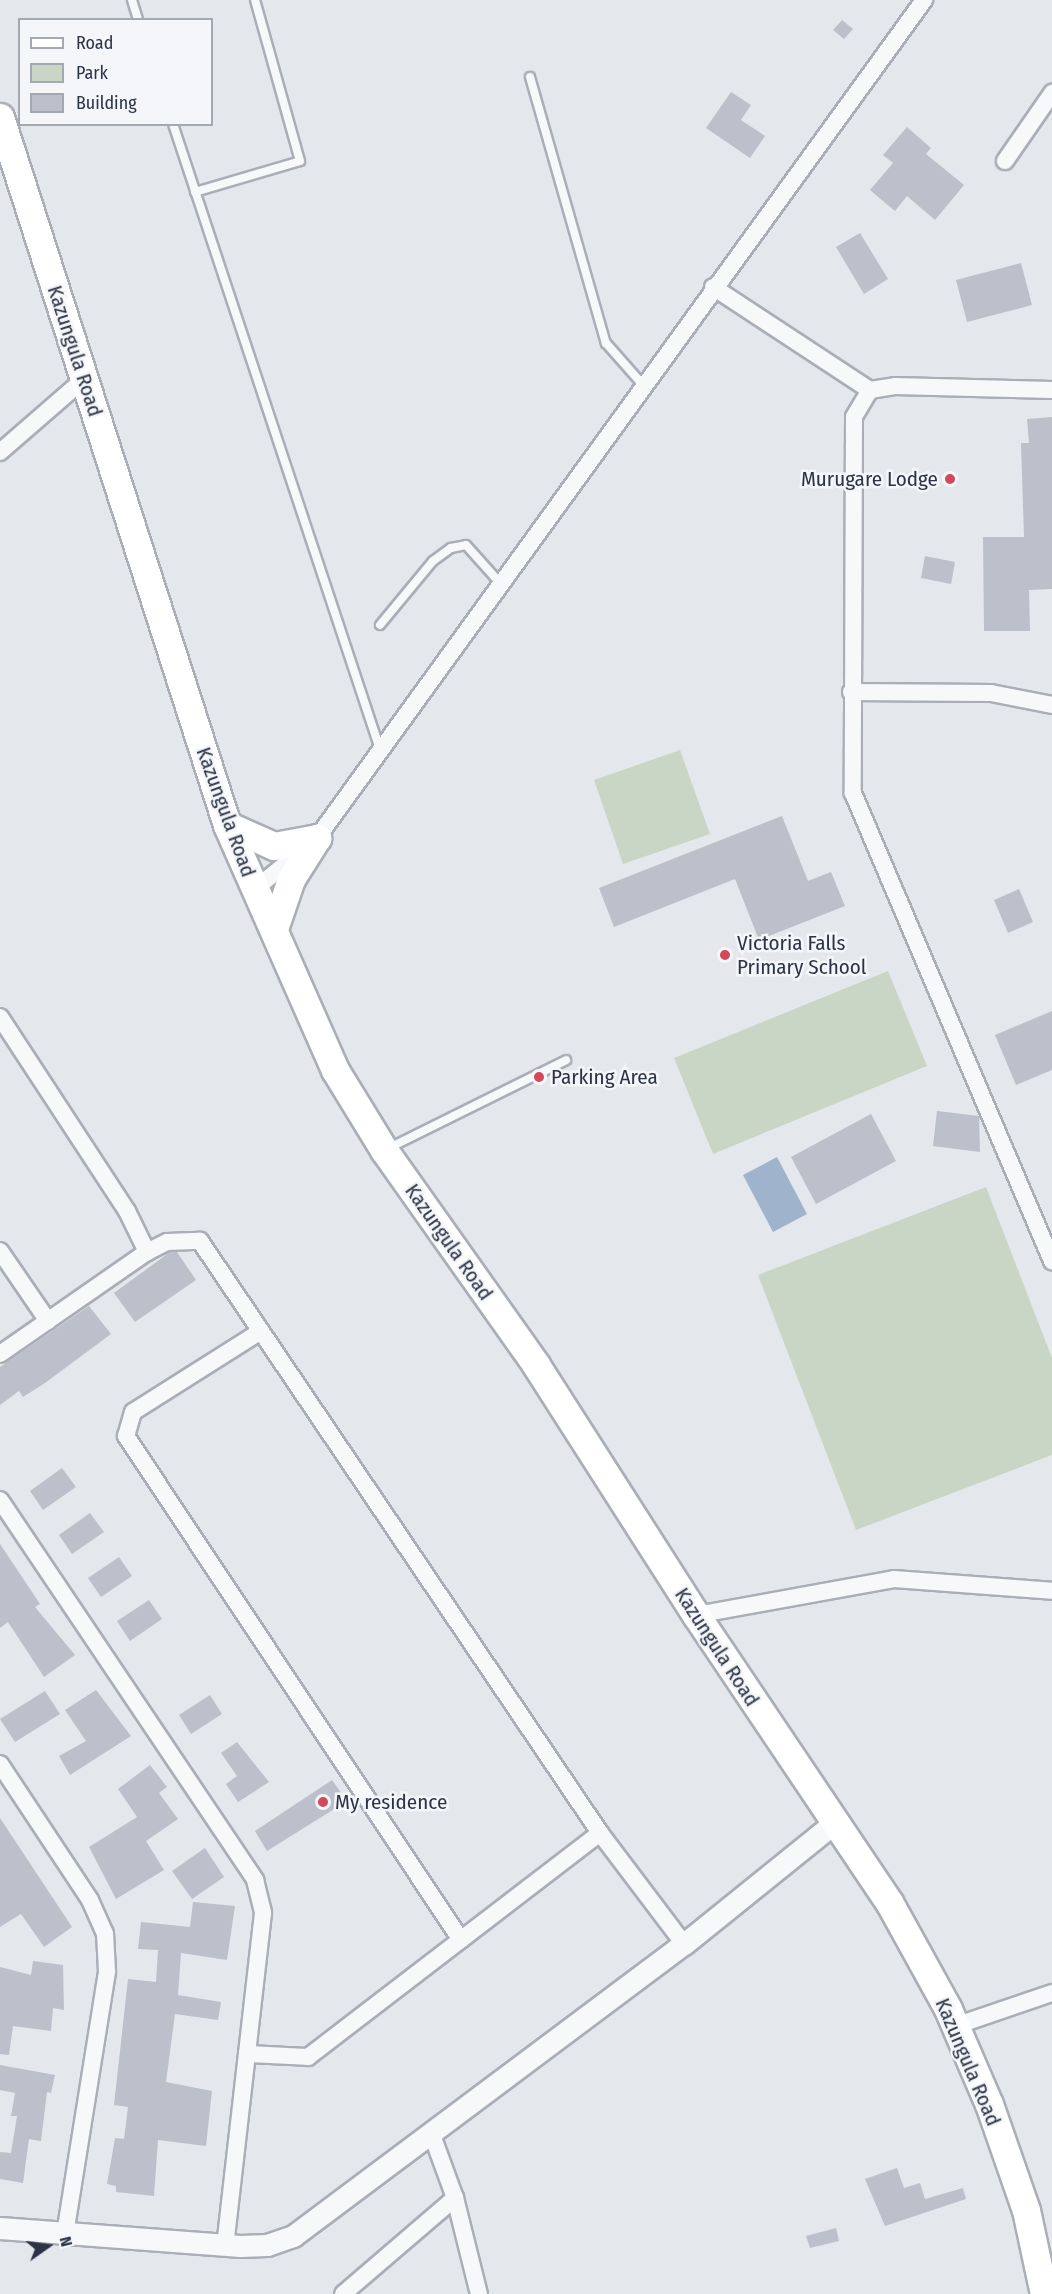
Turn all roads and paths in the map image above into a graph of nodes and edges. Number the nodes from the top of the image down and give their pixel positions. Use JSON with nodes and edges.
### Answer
{"nodes":[{"id":1,"x":132,"y":0,"type":"edge"},
{"id":2,"x":255,"y":0,"type":"edge"},
{"id":3,"x":924,"y":0,"type":"edge"},
{"id":4,"x":137,"y":18,"type":"edge"},
{"id":5,"x":530,"y":77,"type":"dead end"},
{"id":6,"x":1052,"y":93,"type":"edge"},
{"id":7,"x":0,"y":117,"type":"edge"},
{"id":8,"x":174,"y":126,"type":"edge"},
{"id":9,"x":1005,"y":161,"type":"dead end"},
{"id":10,"x":195,"y":192,"type":"junction"},
{"id":11,"x":713,"y":287,"type":"junction"},
{"id":12,"x":84,"y":379,"type":"junction"},
{"id":13,"x":643,"y":385,"type":"junction"},
{"id":14,"x":870,"y":390,"type":"junction"},
{"id":15,"x":1052,"y":390,"type":"edge"},
{"id":16,"x":0,"y":452,"type":"edge"},
{"id":17,"x":502,"y":584,"type":"junction"},
{"id":18,"x":380,"y":625,"type":"dead end"},
{"id":19,"x":851,"y":692,"type":"junction"},
{"id":20,"x":1052,"y":705,"type":"edge"},
{"id":21,"x":380,"y":749,"type":"junction"},
{"id":22,"x":227,"y":825,"type":"junction"},
{"id":23,"x":317,"y":838,"type":"junction"},
{"id":24,"x":255,"y":889,"type":"junction"},
{"id":25,"x":274,"y":929,"type":"junction"},
{"id":26,"x":0,"y":1017,"type":"edge"},
{"id":27,"x":566,"y":1060,"type":"dead end"},
{"id":28,"x":384,"y":1150,"type":"junction"},
{"id":29,"x":0,"y":1251,"type":"edge"},
{"id":30,"x":147,"y":1252,"type":"junction"},
{"id":31,"x":1052,"y":1261,"type":"edge"},
{"id":32,"x":48,"y":1321,"type":"junction"},
{"id":33,"x":261,"y":1331,"type":"junction"},
{"id":34,"x":0,"y":1354,"type":"edge"},
{"id":35,"x":0,"y":1500,"type":"edge"},
{"id":36,"x":1052,"y":1591,"type":"edge"},
{"id":37,"x":696,"y":1615,"type":"junction"},
{"id":38,"x":0,"y":1764,"type":"edge"},
{"id":39,"x":834,"y":1823,"type":"junction"},
{"id":40,"x":600,"y":1833,"type":"junction"},
{"id":41,"x":461,"y":1940,"type":"junction"},
{"id":42,"x":684,"y":1944,"type":"junction"},
{"id":43,"x":1052,"y":1993,"type":"edge"},
{"id":44,"x":955,"y":2026,"type":"junction"},
{"id":45,"x":247,"y":2054,"type":"junction"},
{"id":46,"x":432,"y":2135,"type":"junction"},
{"id":47,"x":455,"y":2198,"type":"junction"},
{"id":48,"x":0,"y":2228,"type":"edge"},
{"id":49,"x":65,"y":2235,"type":"junction"},
{"id":50,"x":225,"y":2245,"type":"junction"},
{"id":51,"x":343,"y":2294,"type":"edge"},
{"id":52,"x":478,"y":2294,"type":"edge"},
{"id":53,"x":1044,"y":2294,"type":"edge"}],
"edges":[{"from":1,"to":4,"type":"lane"},
{"from":2,"to":10,"type":"lane"},
{"from":3,"to":11,"type":"street"},
{"from":5,"to":13,"type":"lane"},
{"from":6,"to":9,"type":"street"},
{"from":7,"to":12,"type":"main road","name":"Kazungula Road"},
{"from":8,"to":10,"type":"lane"},
{"from":10,"to":21,"type":"lane"},
{"from":11,"to":13,"type":"street"},
{"from":11,"to":14,"type":"street"},
{"from":12,"to":16,"type":"street"},
{"from":12,"to":22,"type":"main road","name":"Kazungula Road"},
{"from":13,"to":17,"type":"street"},
{"from":14,"to":15,"type":"street"},
{"from":14,"to":19,"type":"street"},
{"from":17,"to":18,"type":"lane"},
{"from":17,"to":21,"type":"street"},
{"from":19,"to":20,"type":"street"},
{"from":19,"to":31,"type":"street"},
{"from":21,"to":23,"type":"street"},
{"from":22,"to":23,"type":"main road"},
{"from":22,"to":24,"type":"main road","name":"Kazungula Road"},
{"from":23,"to":24,"type":"street"},
{"from":23,"to":25,"type":"main road"},
{"from":24,"to":25,"type":"main road","name":"Kazungula Road"},
{"from":25,"to":28,"type":"main road","name":"Kazungula Road"},
{"from":26,"to":30,"type":"street"},
{"from":27,"to":28,"type":"lane"},
{"from":28,"to":37,"type":"main road","name":"Kazungula Road"},
{"from":29,"to":32,"type":"street"},
{"from":30,"to":32,"type":"street"},
{"from":30,"to":33,"type":"street"},
{"from":32,"to":34,"type":"street"},
{"from":33,"to":40,"type":"street"},
{"from":33,"to":41,"type":"street"},
{"from":35,"to":45,"type":"street"},
{"from":36,"to":37,"type":"street"},
{"from":37,"to":39,"type":"main road","name":"Kazungula Road"},
{"from":38,"to":49,"type":"street"},
{"from":39,"to":42,"type":"street"},
{"from":39,"to":44,"type":"main road","name":"Kazungula Road"},
{"from":40,"to":41,"type":"street"},
{"from":40,"to":42,"type":"street"},
{"from":41,"to":45,"type":"street"},
{"from":42,"to":46,"type":"street"},
{"from":43,"to":44,"type":"street"},
{"from":44,"to":53,"type":"main road","name":"Kazungula Road"},
{"from":45,"to":50,"type":"street"},
{"from":46,"to":47,"type":"street"},
{"from":46,"to":50,"type":"street"},
{"from":47,"to":51,"type":"street"},
{"from":47,"to":52,"type":"street"},
{"from":48,"to":49,"type":"street"},
{"from":49,"to":50,"type":"street"}]}
